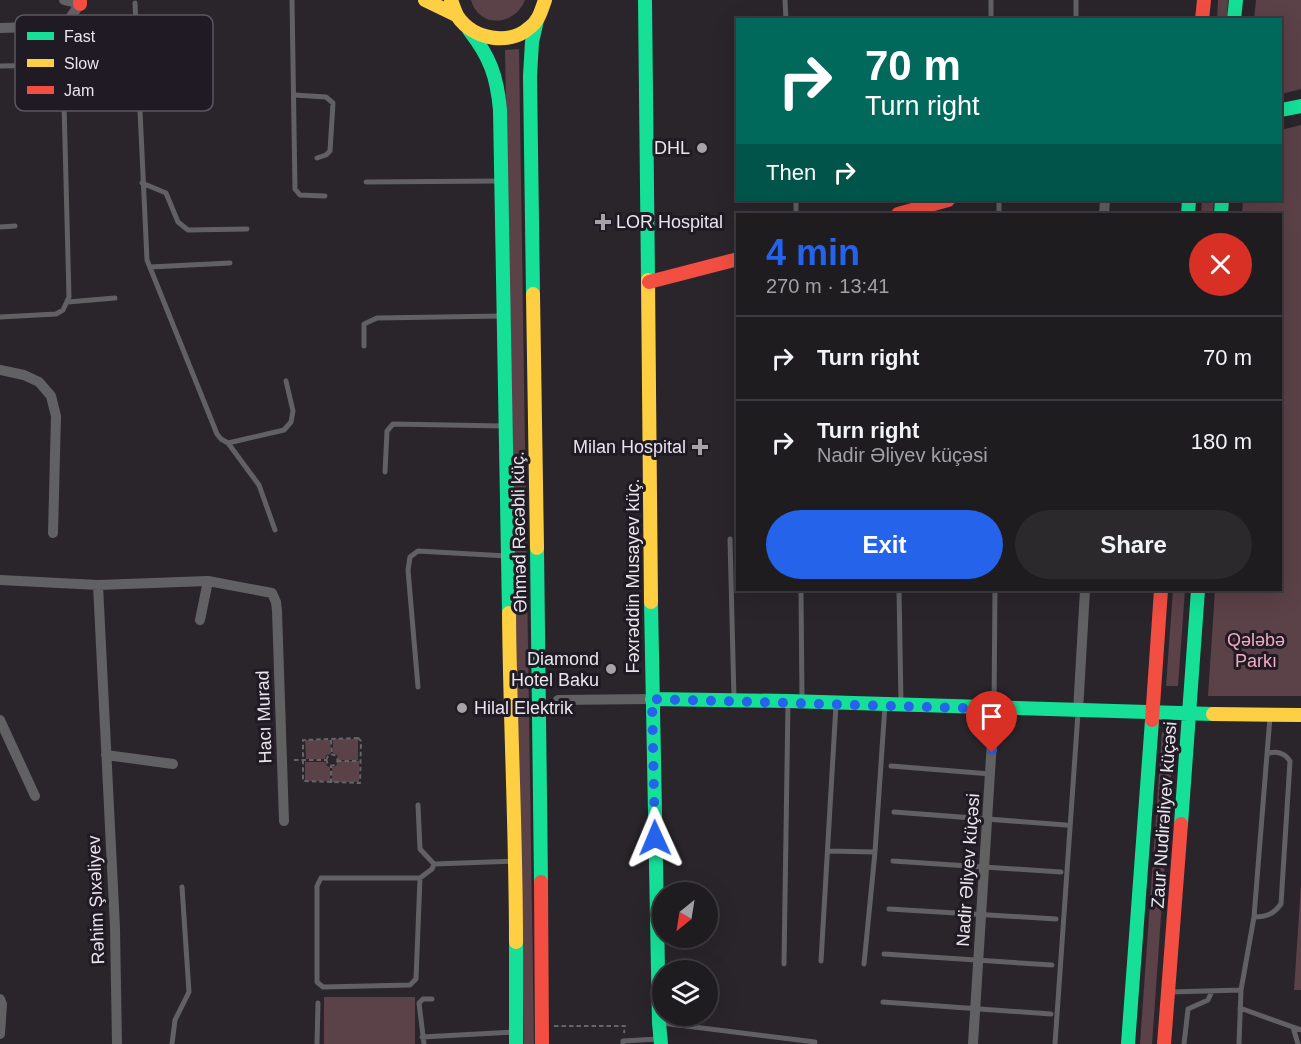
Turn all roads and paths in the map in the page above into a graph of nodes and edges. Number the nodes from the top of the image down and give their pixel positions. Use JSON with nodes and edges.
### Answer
{"nodes":[{"id":1,"x":64,"y":0,"type":"edge"},
{"id":2,"x":292,"y":0,"type":"edge"},
{"id":3,"x":425,"y":0,"type":"edge"},
{"id":4,"x":451,"y":0,"type":"edge"},
{"id":5,"x":645,"y":0,"type":"edge"},
{"id":6,"x":785,"y":0,"type":"edge"},
{"id":7,"x":991,"y":0,"type":"edge"},
{"id":8,"x":1076,"y":0,"type":"edge"},
{"id":9,"x":1204,"y":0,"type":"edge"},
{"id":10,"x":1236,"y":0,"type":"edge"},
{"id":11,"x":80,"y":2,"type":"edge"},
{"id":12,"x":546,"y":2,"type":"edge"},
{"id":13,"x":135,"y":3,"type":"dead end"},
{"id":14,"x":71,"y":15,"type":"edge"},
{"id":15,"x":135,"y":15,"type":"edge"},
{"id":16,"x":456,"y":15,"type":"junction"},
{"id":17,"x":786,"y":18,"type":"edge"},
{"id":18,"x":991,"y":18,"type":"edge"},
{"id":19,"x":1076,"y":18,"type":"edge"},
{"id":20,"x":1202,"y":18,"type":"edge"},
{"id":21,"x":1234,"y":18,"type":"edge"},
{"id":22,"x":537,"y":20,"type":"junction"},
{"id":23,"x":0,"y":28,"type":"edge"},
{"id":24,"x":15,"y":28,"type":"edge"},
{"id":25,"x":469,"y":30,"type":"junction"},
{"id":26,"x":294,"y":95,"type":"junction"},
{"id":27,"x":1301,"y":106,"type":"edge"},
{"id":28,"x":1282,"y":110,"type":"edge"},
{"id":29,"x":64,"y":111,"type":"edge"},
{"id":30,"x":139,"y":111,"type":"edge"},
{"id":31,"x":316,"y":158,"type":"dead end"},
{"id":32,"x":501,"y":181,"type":"junction"},
{"id":33,"x":366,"y":182,"type":"dead end"},
{"id":34,"x":142,"y":183,"type":"junction"},
{"id":35,"x":325,"y":196,"type":"dead end"},
{"id":36,"x":944,"y":201,"type":"edge"},
{"id":37,"x":902,"y":213,"type":"edge"},
{"id":38,"x":0,"y":226,"type":"edge"},
{"id":39,"x":15,"y":226,"type":"dead end"},
{"id":40,"x":247,"y":229,"type":"dead end"},
{"id":41,"x":736,"y":260,"type":"edge"},
{"id":42,"x":230,"y":263,"type":"dead end"},
{"id":43,"x":150,"y":267,"type":"junction"},
{"id":44,"x":648,"y":282,"type":"junction"},
{"id":45,"x":115,"y":298,"type":"dead end"},
{"id":46,"x":68,"y":302,"type":"junction"},
{"id":47,"x":503,"y":316,"type":"junction"},
{"id":48,"x":0,"y":317,"type":"edge"},
{"id":49,"x":364,"y":346,"type":"dead end"},
{"id":50,"x":0,"y":370,"type":"edge"},
{"id":51,"x":286,"y":381,"type":"dead end"},
{"id":52,"x":505,"y":426,"type":"junction"},
{"id":53,"x":228,"y":443,"type":"junction"},
{"id":54,"x":385,"y":472,"type":"dead end"},
{"id":55,"x":275,"y":530,"type":"dead end"},
{"id":56,"x":53,"y":533,"type":"dead end"},
{"id":57,"x":730,"y":539,"type":"dead end"},
{"id":58,"x":509,"y":556,"type":"junction"},
{"id":59,"x":0,"y":580,"type":"edge"},
{"id":60,"x":208,"y":581,"type":"junction"},
{"id":61,"x":98,"y":585,"type":"junction"},
{"id":62,"x":801,"y":591,"type":"edge"},
{"id":63,"x":899,"y":591,"type":"edge"},
{"id":64,"x":995,"y":591,"type":"edge"},
{"id":65,"x":1084,"y":591,"type":"edge"},
{"id":66,"x":1161,"y":591,"type":"edge"},
{"id":67,"x":1198,"y":591,"type":"edge"},
{"id":68,"x":200,"y":620,"type":"dead end"},
{"id":69,"x":418,"y":687,"type":"dead end"},
{"id":70,"x":652,"y":699,"type":"junction"},
{"id":71,"x":558,"y":700,"type":"dead end"},
{"id":72,"x":734,"y":700,"type":"junction"},
{"id":73,"x":788,"y":702,"type":"junction"},
{"id":74,"x":802,"y":702,"type":"junction"},
{"id":75,"x":836,"y":704,"type":"junction"},
{"id":76,"x":885,"y":705,"type":"junction"},
{"id":77,"x":900,"y":706,"type":"junction"},
{"id":78,"x":994,"y":709,"type":"junction"},
{"id":79,"x":1078,"y":711,"type":"junction"},
{"id":80,"x":1153,"y":714,"type":"junction"},
{"id":81,"x":1190,"y":715,"type":"junction"},
{"id":82,"x":1270,"y":715,"type":"junction"},
{"id":83,"x":1301,"y":715,"type":"edge"},
{"id":84,"x":0,"y":720,"type":"edge"},
{"id":85,"x":332,"y":739,"type":"junction"},
{"id":86,"x":1267,"y":754,"type":"junction"},
{"id":87,"x":106,"y":755,"type":"junction"},
{"id":88,"x":332,"y":755,"type":"junction"},
{"id":89,"x":282,"y":760,"type":"junction"},
{"id":90,"x":326,"y":760,"type":"junction"},
{"id":91,"x":337,"y":760,"type":"junction"},
{"id":92,"x":302,"y":761,"type":"junction"},
{"id":93,"x":360,"y":761,"type":"junction"},
{"id":94,"x":173,"y":764,"type":"dead end"},
{"id":95,"x":331,"y":766,"type":"junction"},
{"id":96,"x":891,"y":766,"type":"dead end"},
{"id":97,"x":991,"y":774,"type":"junction"},
{"id":98,"x":331,"y":783,"type":"junction"},
{"id":99,"x":35,"y":796,"type":"dead end"},
{"id":100,"x":418,"y":805,"type":"dead end"},
{"id":101,"x":894,"y":812,"type":"dead end"},
{"id":102,"x":987,"y":819,"type":"junction"},
{"id":103,"x":284,"y":821,"type":"dead end"},
{"id":104,"x":1066,"y":825,"type":"dead end"},
{"id":105,"x":829,"y":851,"type":"junction"},
{"id":106,"x":875,"y":852,"type":"junction"},
{"id":107,"x":516,"y":861,"type":"junction"},
{"id":108,"x":893,"y":861,"type":"dead end"},
{"id":109,"x":434,"y":864,"type":"junction"},
{"id":110,"x":985,"y":868,"type":"junction"},
{"id":111,"x":1061,"y":872,"type":"dead end"},
{"id":112,"x":420,"y":878,"type":"junction"},
{"id":113,"x":182,"y":887,"type":"dead end"},
{"id":114,"x":889,"y":909,"type":"dead end"},
{"id":115,"x":981,"y":914,"type":"junction"},
{"id":116,"x":1254,"y":917,"type":"junction"},
{"id":117,"x":1056,"y":919,"type":"dead end"},
{"id":118,"x":884,"y":954,"type":"dead end"},
{"id":119,"x":658,"y":960,"type":"edge"},
{"id":120,"x":821,"y":961,"type":"dead end"},
{"id":121,"x":979,"y":961,"type":"junction"},
{"id":122,"x":784,"y":964,"type":"dead end"},
{"id":123,"x":864,"y":964,"type":"dead end"},
{"id":124,"x":1052,"y":965,"type":"dead end"},
{"id":125,"x":1241,"y":990,"type":"junction"},
{"id":126,"x":1212,"y":991,"type":"junction"},
{"id":127,"x":1168,"y":992,"type":"junction"},
{"id":128,"x":0,"y":999,"type":"edge"},
{"id":129,"x":432,"y":999,"type":"dead end"},
{"id":130,"x":883,"y":1002,"type":"dead end"},
{"id":131,"x":318,"y":1003,"type":"dead end"},
{"id":132,"x":976,"y":1007,"type":"junction"},
{"id":133,"x":1240,"y":1008,"type":"junction"},
{"id":134,"x":1051,"y":1014,"type":"dead end"},
{"id":135,"x":542,"y":1026,"type":"junction"},
{"id":136,"x":659,"y":1026,"type":"edge"},
{"id":137,"x":684,"y":1026,"type":"edge"},
{"id":138,"x":1293,"y":1027,"type":"junction"},
{"id":139,"x":1301,"y":1030,"type":"edge"},
{"id":140,"x":0,"y":1034,"type":"edge"},
{"id":141,"x":422,"y":1036,"type":"junction"},
{"id":142,"x":516,"y":1038,"type":"edge"},
{"id":143,"x":660,"y":1041,"type":"edge"},
{"id":144,"x":815,"y":1042,"type":"dead end"},
{"id":145,"x":623,"y":1043,"type":"edge"},
{"id":146,"x":117,"y":1044,"type":"edge"},
{"id":147,"x":172,"y":1044,"type":"edge"},
{"id":148,"x":317,"y":1044,"type":"edge"},
{"id":149,"x":424,"y":1044,"type":"edge"},
{"id":150,"x":542,"y":1044,"type":"edge"},
{"id":151,"x":973,"y":1044,"type":"edge"},
{"id":152,"x":1055,"y":1044,"type":"edge"},
{"id":153,"x":1128,"y":1044,"type":"edge"},
{"id":154,"x":1164,"y":1044,"type":"edge"},
{"id":155,"x":1184,"y":1044,"type":"edge"},
{"id":156,"x":1239,"y":1044,"type":"edge"},
{"id":157,"x":1298,"y":1044,"type":"edge"}],
"edges":[{"from":1,"to":11,"type":"street"},
{"from":2,"to":26,"type":"lane"},
{"from":3,"to":16,"type":"street"},
{"from":4,"to":16,"type":"street"},
{"from":5,"to":44,"type":"street","name":"Fəxrəddin Musayev küç."},
{"from":6,"to":17,"type":"lane"},
{"from":7,"to":18,"type":"lane"},
{"from":8,"to":19,"type":"lane"},
{"from":9,"to":20,"type":"street"},
{"from":10,"to":21,"type":"street"},
{"from":11,"to":14,"type":"street"},
{"from":12,"to":22,"type":"street","name":"Əhməd Rəcəbli küç."},
{"from":13,"to":15,"type":"lane"},
{"from":16,"to":25,"type":"street","name":"Əhməd Rəcəbli küç."},
{"from":22,"to":25,"type":"street"},
{"from":22,"to":135,"type":"street","name":"Əhməd Rəcəbli küç."},
{"from":23,"to":24,"type":"street"},
{"from":25,"to":32,"type":"street","name":"Əhməd Rəcəbli küç."},
{"from":26,"to":31,"type":"lane"},
{"from":26,"to":35,"type":"lane"},
{"from":27,"to":28,"type":"street"},
{"from":29,"to":46,"type":"lane"},
{"from":30,"to":34,"type":"lane"},
{"from":32,"to":33,"type":"lane"},
{"from":32,"to":47,"type":"street","name":"Əhməd Rəcəbli küç."},
{"from":34,"to":40,"type":"lane"},
{"from":34,"to":43,"type":"lane"},
{"from":36,"to":37,"type":"street"},
{"from":38,"to":39,"type":"lane"},
{"from":41,"to":44,"type":"street"},
{"from":42,"to":43,"type":"lane"},
{"from":43,"to":53,"type":"lane"},
{"from":44,"to":70,"type":"street","name":"Fəxrəddin Musayev küç."},
{"from":45,"to":46,"type":"lane"},
{"from":46,"to":48,"type":"lane"},
{"from":47,"to":49,"type":"lane"},
{"from":47,"to":52,"type":"street","name":"Əhməd Rəcəbli küç."},
{"from":50,"to":56,"type":"street"},
{"from":51,"to":53,"type":"lane"},
{"from":52,"to":54,"type":"lane"},
{"from":52,"to":58,"type":"street","name":"Əhməd Rəcəbli küç."},
{"from":53,"to":55,"type":"lane"},
{"from":57,"to":72,"type":"lane"},
{"from":58,"to":69,"type":"lane"},
{"from":58,"to":107,"type":"street","name":"Əhməd Rəcəbli küç."},
{"from":59,"to":61,"type":"street"},
{"from":60,"to":61,"type":"street"},
{"from":60,"to":68,"type":"street"},
{"from":60,"to":89,"type":"street","name":"Hacı Murad"},
{"from":61,"to":87,"type":"street","name":"Rəhim Şıxəliyev"},
{"from":62,"to":74,"type":"lane"},
{"from":63,"to":77,"type":"lane"},
{"from":64,"to":78,"type":"lane","name":"Nadir Əliyev küçəsi"},
{"from":65,"to":79,"type":"street"},
{"from":66,"to":80,"type":"street","name":"Zaur Nudirəliyev küçəsi"},
{"from":67,"to":81,"type":"street","name":"Zaur Nudirəliyev küçəsi"},
{"from":70,"to":71,"type":"street"},
{"from":70,"to":72,"type":"street"},
{"from":70,"to":119,"type":"street","name":"Fəxrəddin Musayev küç."},
{"from":72,"to":73,"type":"street"},
{"from":73,"to":74,"type":"street"},
{"from":73,"to":122,"type":"lane"},
{"from":74,"to":75,"type":"street"},
{"from":75,"to":76,"type":"street"},
{"from":75,"to":105,"type":"lane"},
{"from":76,"to":77,"type":"street"},
{"from":76,"to":106,"type":"lane"},
{"from":77,"to":78,"type":"street"},
{"from":78,"to":79,"type":"street"},
{"from":78,"to":97,"type":"street","name":"Nadir Əliyev küçəsi"},
{"from":79,"to":80,"type":"street"},
{"from":79,"to":152,"type":"lane"},
{"from":80,"to":81,"type":"street"},
{"from":80,"to":153,"type":"street","name":"Zaur Nudirəliyev küçəsi"},
{"from":81,"to":82,"type":"street"},
{"from":81,"to":127,"type":"street","name":"Zaur Nudirəliyev küçəsi"},
{"from":82,"to":83,"type":"street"},
{"from":82,"to":86,"type":"lane"},
{"from":84,"to":99,"type":"street"},
{"from":85,"to":88,"type":"path"},
{"from":85,"to":92,"type":"path"},
{"from":85,"to":93,"type":"path"},
{"from":86,"to":116,"type":"lane"},
{"from":86,"to":116,"type":"lane"},
{"from":87,"to":94,"type":"street"},
{"from":87,"to":146,"type":"street","name":"Rəhim Şıxəliyev"},
{"from":88,"to":90,"type":"path"},
{"from":88,"to":91,"type":"path"},
{"from":89,"to":92,"type":"path"},
{"from":89,"to":103,"type":"street","name":"Hacı Murad"},
{"from":90,"to":92,"type":"path"},
{"from":90,"to":95,"type":"path"},
{"from":91,"to":93,"type":"path"},
{"from":91,"to":95,"type":"path"},
{"from":92,"to":98,"type":"path"},
{"from":93,"to":98,"type":"path"},
{"from":95,"to":98,"type":"path"},
{"from":96,"to":97,"type":"lane"},
{"from":97,"to":102,"type":"street","name":"Nadir Əliyev küçəsi"},
{"from":100,"to":109,"type":"lane"},
{"from":101,"to":102,"type":"lane"},
{"from":102,"to":104,"type":"lane"},
{"from":102,"to":110,"type":"street","name":"Nadir Əliyev küçəsi"},
{"from":105,"to":106,"type":"lane"},
{"from":105,"to":120,"type":"lane"},
{"from":106,"to":123,"type":"lane"},
{"from":107,"to":109,"type":"lane"},
{"from":107,"to":142,"type":"street","name":"Əhməd Rəcəbli küç."},
{"from":108,"to":110,"type":"lane"},
{"from":109,"to":112,"type":"lane"},
{"from":110,"to":111,"type":"lane"},
{"from":110,"to":115,"type":"street","name":"Nadir Əliyev küçəsi"},
{"from":112,"to":112,"type":"lane"},
{"from":113,"to":147,"type":"lane"},
{"from":114,"to":115,"type":"lane"},
{"from":115,"to":117,"type":"lane"},
{"from":115,"to":121,"type":"street","name":"Nadir Əliyev küçəsi"},
{"from":116,"to":125,"type":"lane"},
{"from":118,"to":121,"type":"lane"},
{"from":121,"to":124,"type":"lane"},
{"from":121,"to":132,"type":"street","name":"Nadir Əliyev küçəsi"},
{"from":125,"to":126,"type":"lane"},
{"from":125,"to":133,"type":"lane"},
{"from":126,"to":127,"type":"lane"},
{"from":126,"to":155,"type":"lane"},
{"from":127,"to":154,"type":"street","name":"Zaur Nudirəliyev küçəsi"},
{"from":128,"to":140,"type":"street"},
{"from":129,"to":141,"type":"lane"},
{"from":130,"to":132,"type":"lane"},
{"from":131,"to":148,"type":"lane"},
{"from":132,"to":134,"type":"lane"},
{"from":132,"to":151,"type":"street","name":"Nadir Əliyev küçəsi"},
{"from":133,"to":138,"type":"lane"},
{"from":133,"to":156,"type":"lane"},
{"from":135,"to":145,"type":"path"},
{"from":135,"to":150,"type":"street","name":"Əhməd Rəcəbli küç."},
{"from":136,"to":143,"type":"street","name":"Fəxrəddin Musayev küç."},
{"from":137,"to":144,"type":"lane"},
{"from":138,"to":139,"type":"lane"},
{"from":138,"to":157,"type":"lane"},
{"from":141,"to":142,"type":"lane"},
{"from":141,"to":149,"type":"lane"},
{"from":143,"to":145,"type":"lane"}]}
